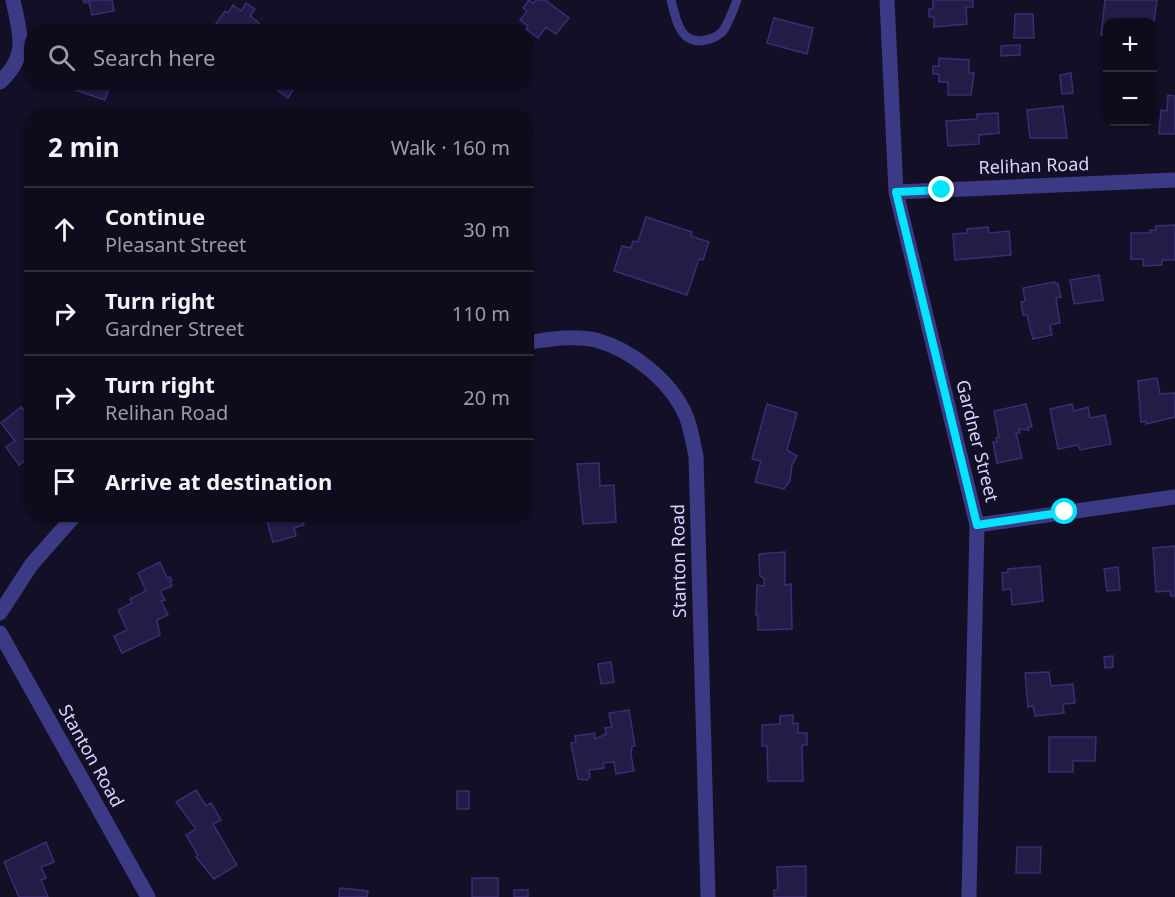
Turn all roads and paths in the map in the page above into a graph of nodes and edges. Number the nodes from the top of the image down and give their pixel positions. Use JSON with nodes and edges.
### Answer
{"nodes":[{"id":1,"x":13,"y":0,"type":"edge"},
{"id":2,"x":671,"y":0,"type":"edge"},
{"id":3,"x":737,"y":0,"type":"edge"},
{"id":4,"x":887,"y":0,"type":"edge"},
{"id":5,"x":0,"y":82,"type":"edge"},
{"id":6,"x":1175,"y":180,"type":"edge"},
{"id":7,"x":896,"y":192,"type":"junction"},
{"id":8,"x":534,"y":342,"type":"edge"},
{"id":9,"x":1175,"y":497,"type":"edge"},
{"id":10,"x":69,"y":522,"type":"edge"},
{"id":11,"x":977,"y":525,"type":"junction"},
{"id":12,"x":0,"y":613,"type":"edge"},
{"id":13,"x":0,"y":633,"type":"edge"},
{"id":14,"x":148,"y":897,"type":"edge"},
{"id":15,"x":708,"y":897,"type":"edge"},
{"id":16,"x":969,"y":897,"type":"edge"}],
"edges":[{"from":1,"to":5,"type":"street"},
{"from":2,"to":3,"type":"lane"},
{"from":4,"to":7,"type":"street","name":"Gardner Street"},
{"from":6,"to":7,"type":"street","name":"Relihan Road"},
{"from":7,"to":11,"type":"street","name":"Gardner Street"},
{"from":8,"to":15,"type":"street","name":"Stanton Road"},
{"from":9,"to":11,"type":"street"},
{"from":10,"to":12,"type":"street"},
{"from":11,"to":16,"type":"street","name":"Gardner Street"},
{"from":13,"to":14,"type":"street","name":"Stanton Road"}]}
